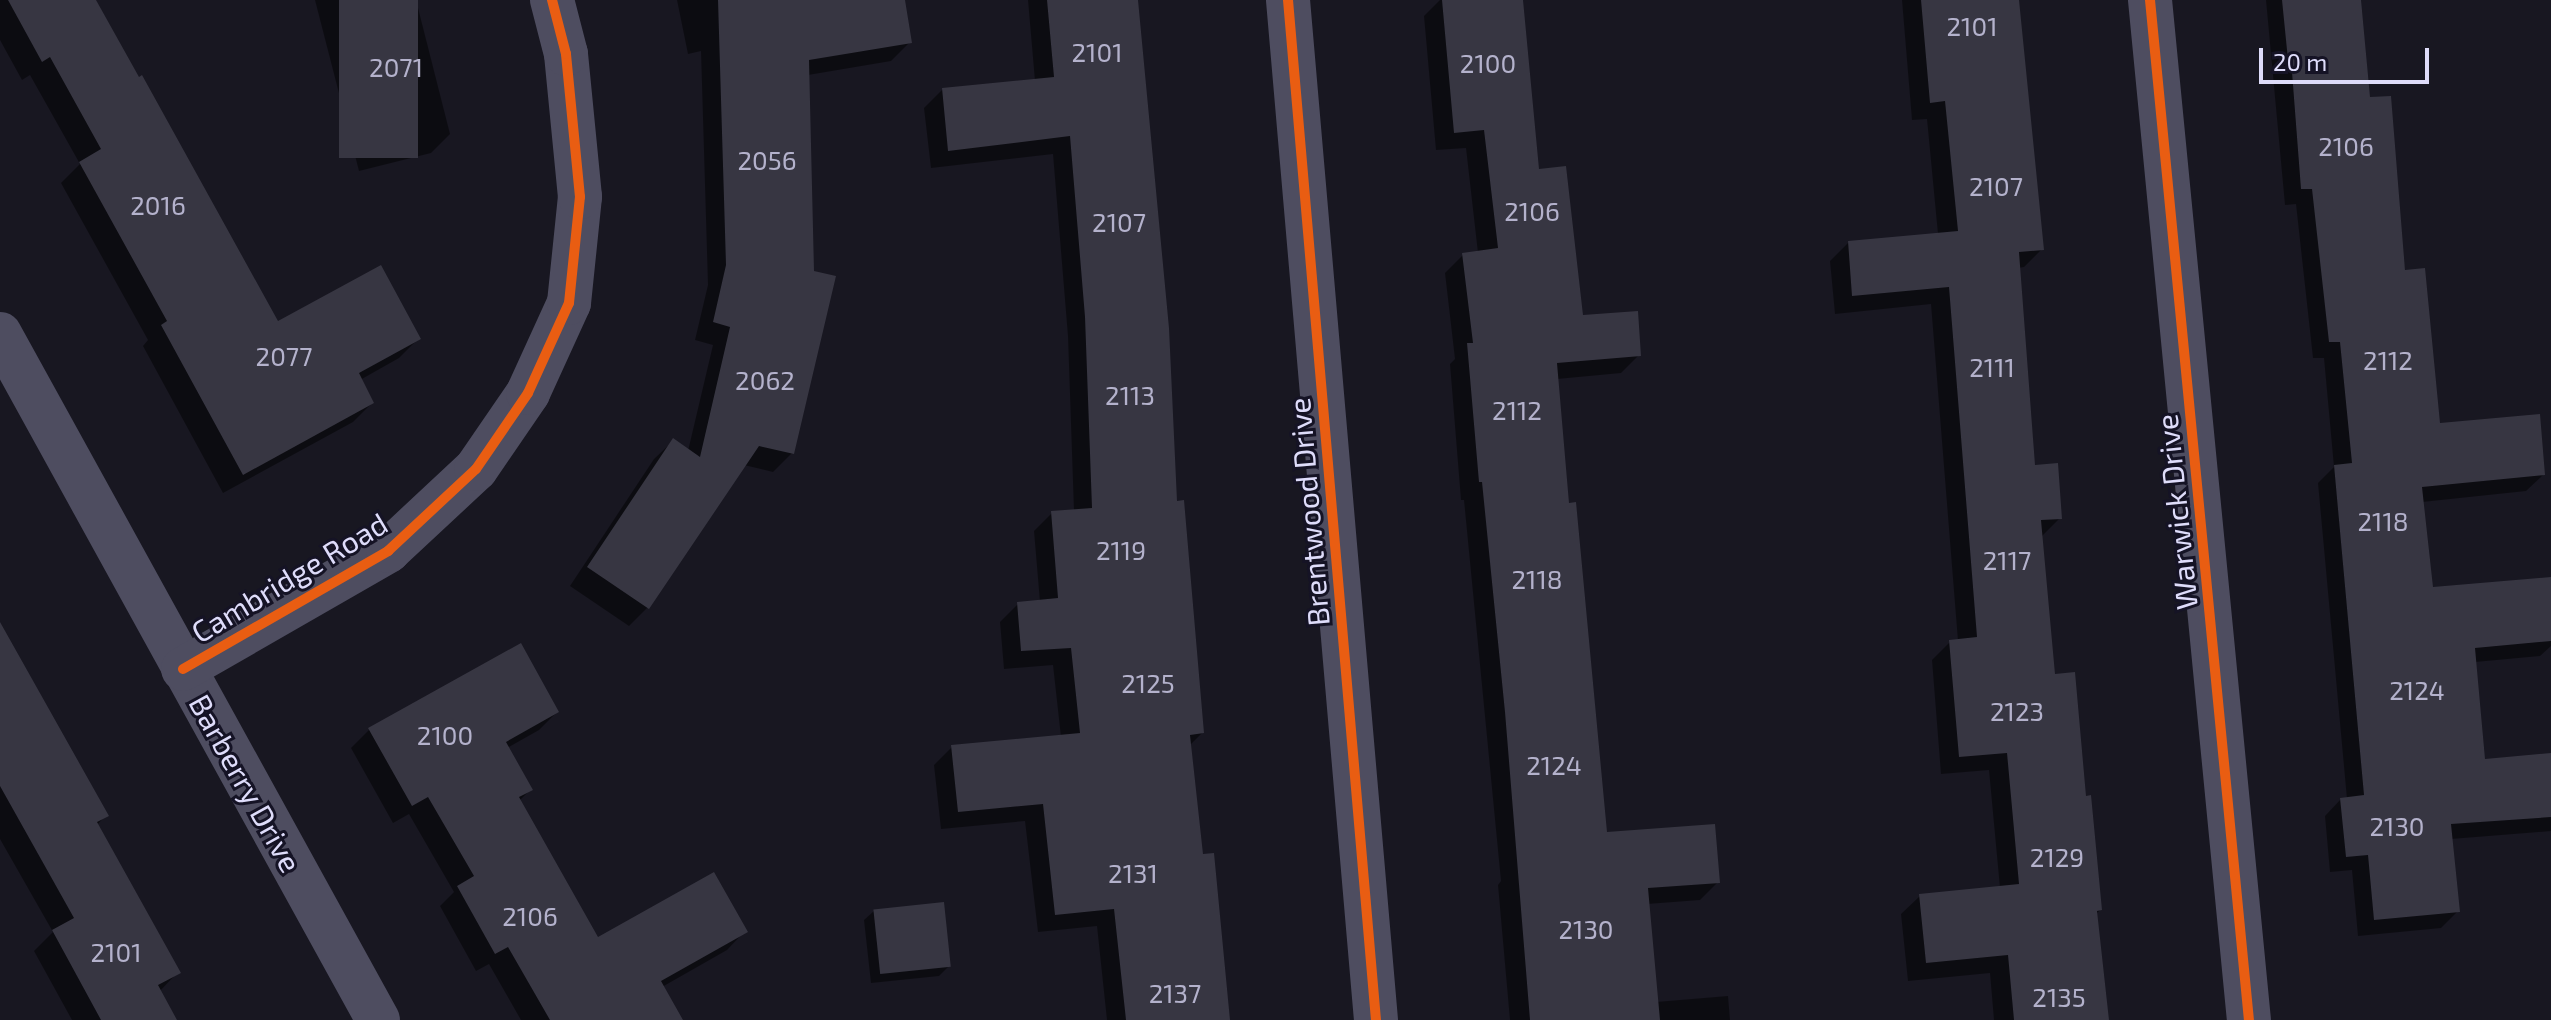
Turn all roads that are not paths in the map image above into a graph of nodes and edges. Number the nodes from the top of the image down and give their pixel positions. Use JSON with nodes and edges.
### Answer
{"nodes":[{"id":1,"x":552,"y":0,"type":"edge"},
{"id":2,"x":1288,"y":0,"type":"edge"},
{"id":3,"x":2150,"y":0,"type":"edge"},
{"id":4,"x":0,"y":334,"type":"edge"},
{"id":5,"x":183,"y":669,"type":"junction"},
{"id":6,"x":378,"y":1020,"type":"edge"},
{"id":7,"x":1376,"y":1020,"type":"edge"},
{"id":8,"x":2249,"y":1020,"type":"edge"}],
"edges":[{"from":1,"to":5,"type":"street","name":"Cambridge Road"},
{"from":2,"to":7,"type":"street","name":"Brentwood Drive"},
{"from":3,"to":8,"type":"street","name":"Warwick Drive"},
{"from":4,"to":5,"type":"street","name":"Barberry Drive"},
{"from":5,"to":6,"type":"street","name":"Barberry Drive"}]}
